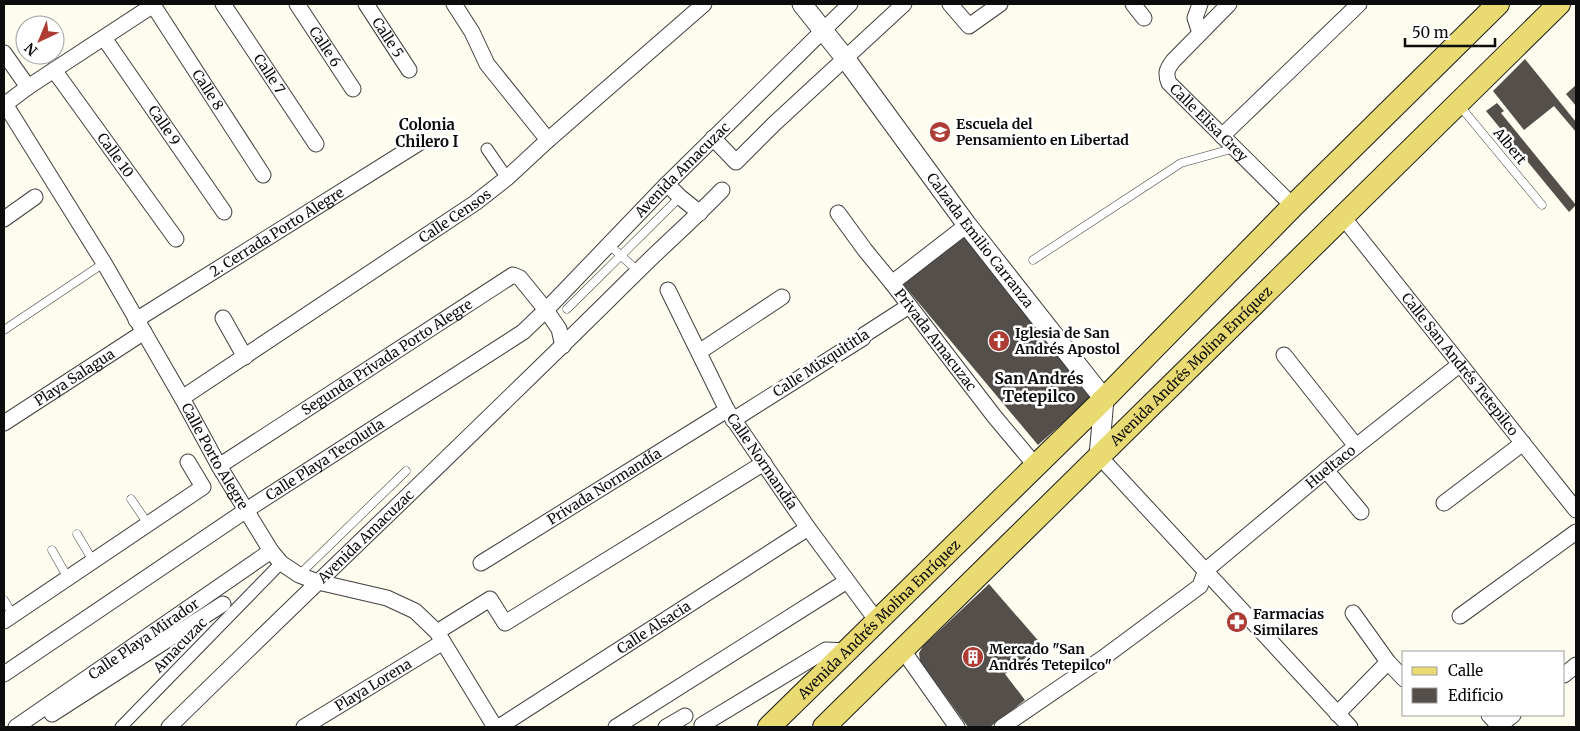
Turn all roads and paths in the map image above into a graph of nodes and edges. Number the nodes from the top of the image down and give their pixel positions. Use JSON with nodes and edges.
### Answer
{"nodes":[{"id":1,"x":154,"y":4,"type":"edge"},
{"id":2,"x":223,"y":4,"type":"edge"},
{"id":3,"x":297,"y":4,"type":"edge"},
{"id":4,"x":366,"y":4,"type":"edge"},
{"id":5,"x":454,"y":4,"type":"edge"},
{"id":6,"x":704,"y":4,"type":"edge"},
{"id":7,"x":802,"y":4,"type":"edge"},
{"id":8,"x":850,"y":4,"type":"edge"},
{"id":9,"x":904,"y":4,"type":"edge"},
{"id":10,"x":950,"y":4,"type":"edge"},
{"id":11,"x":1000,"y":4,"type":"edge"},
{"id":12,"x":1133,"y":4,"type":"edge"},
{"id":13,"x":1200,"y":4,"type":"edge"},
{"id":14,"x":1229,"y":4,"type":"edge"},
{"id":15,"x":1359,"y":4,"type":"edge"},
{"id":16,"x":1498,"y":4,"type":"edge"},
{"id":17,"x":1560,"y":4,"type":"edge"},
{"id":18,"x":1144,"y":18,"type":"dead end"},
{"id":19,"x":822,"y":31,"type":"junction"},
{"id":20,"x":1200,"y":33,"type":"junction"},
{"id":21,"x":104,"y":38,"type":"junction"},
{"id":22,"x":4,"y":53,"type":"edge"},
{"id":23,"x":845,"y":58,"type":"junction"},
{"id":24,"x":54,"y":70,"type":"junction"},
{"id":25,"x":409,"y":70,"type":"dead end"},
{"id":26,"x":28,"y":87,"type":"junction"},
{"id":27,"x":353,"y":89,"type":"dead end"},
{"id":28,"x":1458,"y":103,"type":"junction"},
{"id":29,"x":4,"y":104,"type":"edge"},
{"id":30,"x":1222,"y":136,"type":"junction"},
{"id":31,"x":713,"y":138,"type":"junction"},
{"id":32,"x":548,"y":140,"type":"junction"},
{"id":33,"x":418,"y":143,"type":"dead end"},
{"id":34,"x":316,"y":144,"type":"dead end"},
{"id":35,"x":1235,"y":148,"type":"junction"},
{"id":36,"x":486,"y":150,"type":"dead end"},
{"id":37,"x":263,"y":175,"type":"dead end"},
{"id":38,"x":506,"y":178,"type":"junction"},
{"id":39,"x":667,"y":184,"type":"junction"},
{"id":40,"x":722,"y":190,"type":"dead end"},
{"id":41,"x":35,"y":197,"type":"dead end"},
{"id":42,"x":680,"y":197,"type":"junction"},
{"id":43,"x":1542,"y":205,"type":"dead end"},
{"id":44,"x":1293,"y":206,"type":"junction"},
{"id":45,"x":224,"y":212,"type":"dead end"},
{"id":46,"x":700,"y":213,"type":"junction"},
{"id":47,"x":838,"y":213,"type":"dead end"},
{"id":48,"x":1343,"y":217,"type":"junction"},
{"id":49,"x":4,"y":218,"type":"edge"},
{"id":50,"x":967,"y":225,"type":"junction"},
{"id":51,"x":176,"y":239,"type":"dead end"},
{"id":52,"x":608,"y":244,"type":"junction"},
{"id":53,"x":620,"y":255,"type":"junction"},
{"id":54,"x":1033,"y":260,"type":"dead end"},
{"id":55,"x":104,"y":263,"type":"junction"},
{"id":56,"x":638,"y":272,"type":"junction"},
{"id":57,"x":892,"y":283,"type":"junction"},
{"id":58,"x":668,"y":290,"type":"dead end"},
{"id":59,"x":782,"y":296,"type":"dead end"},
{"id":60,"x":909,"y":306,"type":"junction"},
{"id":61,"x":567,"y":309,"type":"dead end"},
{"id":62,"x":546,"y":310,"type":"junction"},
{"id":63,"x":223,"y":318,"type":"dead end"},
{"id":64,"x":140,"y":326,"type":"junction"},
{"id":65,"x":4,"y":330,"type":"edge"},
{"id":66,"x":563,"y":346,"type":"junction"},
{"id":67,"x":699,"y":352,"type":"junction"},
{"id":68,"x":1284,"y":355,"type":"dead end"},
{"id":69,"x":245,"y":357,"type":"junction"},
{"id":70,"x":1459,"y":365,"type":"junction"},
{"id":71,"x":182,"y":398,"type":"junction"},
{"id":72,"x":1104,"y":398,"type":"junction"},
{"id":73,"x":730,"y":415,"type":"junction"},
{"id":74,"x":4,"y":423,"type":"edge"},
{"id":75,"x":1523,"y":443,"type":"junction"},
{"id":76,"x":1356,"y":446,"type":"junction"},
{"id":77,"x":1099,"y":456,"type":"junction"},
{"id":78,"x":188,"y":462,"type":"dead end"},
{"id":79,"x":764,"y":464,"type":"junction"},
{"id":80,"x":1035,"y":465,"type":"junction"},
{"id":81,"x":219,"y":466,"type":"junction"},
{"id":82,"x":1326,"y":470,"type":"junction"},
{"id":83,"x":406,"y":471,"type":"dead end"},
{"id":84,"x":131,"y":499,"type":"dead end"},
{"id":85,"x":1444,"y":503,"type":"dead end"},
{"id":86,"x":1576,"y":510,"type":"edge"},
{"id":87,"x":246,"y":511,"type":"junction"},
{"id":88,"x":1361,"y":512,"type":"dead end"},
{"id":89,"x":148,"y":524,"type":"junction"},
{"id":90,"x":808,"y":528,"type":"junction"},
{"id":91,"x":1576,"y":532,"type":"edge"},
{"id":92,"x":78,"y":534,"type":"dead end"},
{"id":93,"x":52,"y":550,"type":"dead end"},
{"id":94,"x":271,"y":551,"type":"junction"},
{"id":95,"x":93,"y":561,"type":"junction"},
{"id":96,"x":281,"y":563,"type":"junction"},
{"id":97,"x":481,"y":563,"type":"dead end"},
{"id":98,"x":1206,"y":570,"type":"junction"},
{"id":99,"x":299,"y":575,"type":"junction"},
{"id":100,"x":68,"y":578,"type":"junction"},
{"id":101,"x":847,"y":581,"type":"junction"},
{"id":102,"x":318,"y":582,"type":"junction"},
{"id":103,"x":4,"y":600,"type":"edge"},
{"id":104,"x":223,"y":604,"type":"dead end"},
{"id":105,"x":1353,"y":613,"type":"dead end"},
{"id":106,"x":1460,"y":616,"type":"dead end"},
{"id":107,"x":8,"y":618,"type":"edge"},
{"id":108,"x":877,"y":621,"type":"junction"},
{"id":109,"x":440,"y":637,"type":"junction"},
{"id":110,"x":902,"y":649,"type":"junction"},
{"id":111,"x":847,"y":651,"type":"junction"},
{"id":112,"x":1388,"y":662,"type":"junction"},
{"id":113,"x":1576,"y":666,"type":"edge"},
{"id":114,"x":4,"y":674,"type":"edge"},
{"id":115,"x":1565,"y":674,"type":"edge"},
{"id":116,"x":1402,"y":677,"type":"edge"},
{"id":117,"x":1337,"y":714,"type":"junction"},
{"id":118,"x":685,"y":716,"type":"dead end"},
{"id":119,"x":1511,"y":716,"type":"edge"},
{"id":120,"x":1496,"y":723,"type":"edge"},
{"id":121,"x":702,"y":725,"type":"dead end"},
{"id":122,"x":16,"y":727,"type":"edge"},
{"id":123,"x":32,"y":727,"type":"edge"},
{"id":124,"x":121,"y":727,"type":"edge"},
{"id":125,"x":169,"y":727,"type":"edge"},
{"id":126,"x":304,"y":727,"type":"edge"},
{"id":127,"x":497,"y":727,"type":"edge"},
{"id":128,"x":616,"y":727,"type":"edge"},
{"id":129,"x":666,"y":727,"type":"edge"},
{"id":130,"x":769,"y":727,"type":"edge"},
{"id":131,"x":824,"y":727,"type":"edge"},
{"id":132,"x":957,"y":727,"type":"edge"},
{"id":133,"x":1002,"y":727,"type":"edge"},
{"id":134,"x":1350,"y":727,"type":"edge"}],
"edges":[{"from":1,"to":21,"type":"street"},
{"from":1,"to":37,"type":"street","name":"Calle 8"},
{"from":2,"to":34,"type":"street","name":"Calle 7"},
{"from":3,"to":27,"type":"street","name":"Calle 6"},
{"from":4,"to":25,"type":"street","name":"Calle 5"},
{"from":5,"to":32,"type":"street"},
{"from":6,"to":32,"type":"street","name":"Calle Censos"},
{"from":7,"to":19,"type":"street","name":"Calzada Emilio Carranza"},
{"from":8,"to":19,"type":"street","name":"Avenida Amacuzac"},
{"from":9,"to":23,"type":"street"},
{"from":10,"to":11,"type":"street"},
{"from":12,"to":18,"type":"street"},
{"from":13,"to":20,"type":"street"},
{"from":14,"to":20,"type":"street"},
{"from":15,"to":30,"type":"street"},
{"from":16,"to":44,"type":"main road","name":"Avenida Andrés Molina Enríquez"},
{"from":17,"to":28,"type":"main road","name":"Avenida Andrés Molina Enríquez"},
{"from":19,"to":23,"type":"street","name":"Calzada Emilio Carranza"},
{"from":19,"to":31,"type":"street","name":"Avenida Amacuzac"},
{"from":20,"to":30,"type":"street","name":"Calle Elisa Grey"},
{"from":21,"to":24,"type":"street"},
{"from":21,"to":45,"type":"street","name":"Calle 9"},
{"from":22,"to":26,"type":"street"},
{"from":23,"to":31,"type":"street"},
{"from":23,"to":50,"type":"street","name":"Calzada Emilio Carranza"},
{"from":24,"to":26,"type":"street"},
{"from":24,"to":51,"type":"street","name":"Calle 10"},
{"from":26,"to":29,"type":"street"},
{"from":28,"to":43,"type":"lane","name":"Albert"},
{"from":28,"to":48,"type":"main road","name":"Avenida Andrés Molina Enríquez"},
{"from":29,"to":55,"type":"street","name":"Calle Porto Alegre"},
{"from":30,"to":35,"type":"street","name":"Calle Elisa Grey"},
{"from":31,"to":39,"type":"street","name":"Avenida Amacuzac"},
{"from":32,"to":38,"type":"street","name":"Calle Censos"},
{"from":33,"to":64,"type":"street","name":"2. Cerrada Porto Alegre"},
{"from":35,"to":44,"type":"street","name":"Calle Elisa Grey"},
{"from":35,"to":54,"type":"lane"},
{"from":36,"to":38,"type":"street"},
{"from":38,"to":69,"type":"street","name":"Calle Censos"},
{"from":39,"to":42,"type":"street"},
{"from":39,"to":52,"type":"street","name":"Avenida Amacuzac"},
{"from":40,"to":46,"type":"street","name":"Avenida Amacuzac"},
{"from":41,"to":49,"type":"street"},
{"from":42,"to":46,"type":"street"},
{"from":42,"to":53,"type":"lane"},
{"from":44,"to":72,"type":"main road","name":"Avenida Andrés Molina Enríquez"},
{"from":46,"to":56,"type":"street","name":"Avenida Amacuzac"},
{"from":47,"to":57,"type":"street","name":"Privada Amacuzac"},
{"from":48,"to":70,"type":"street","name":"Calle San Andrés Tetepilco"},
{"from":48,"to":77,"type":"main road","name":"Avenida Andrés Molina Enríquez"},
{"from":50,"to":57,"type":"street"},
{"from":50,"to":72,"type":"street","name":"Calzada Emilio Carranza"},
{"from":52,"to":53,"type":"lane"},
{"from":52,"to":62,"type":"street","name":"Avenida Amacuzac"},
{"from":53,"to":56,"type":"lane"},
{"from":53,"to":61,"type":"lane"},
{"from":55,"to":64,"type":"street","name":"Calle Porto Alegre"},
{"from":55,"to":65,"type":"lane"},
{"from":56,"to":66,"type":"street","name":"Avenida Amacuzac"},
{"from":57,"to":60,"type":"street","name":"Privada Amacuzac"},
{"from":58,"to":67,"type":"street","name":"Calle Normandía"},
{"from":59,"to":67,"type":"street"},
{"from":60,"to":73,"type":"street","name":"Calle Mixquititla"},
{"from":60,"to":80,"type":"street","name":"Privada Amacuzac"},
{"from":62,"to":66,"type":"street"},
{"from":62,"to":81,"type":"street","name":"Segunda Privada Porto Alegre"},
{"from":62,"to":87,"type":"street","name":"Calle Playa Tecolutla"},
{"from":63,"to":69,"type":"street"},
{"from":64,"to":71,"type":"street","name":"Calle Porto Alegre"},
{"from":64,"to":74,"type":"street","name":"Playa Salagua"},
{"from":66,"to":102,"type":"street","name":"Avenida Amacuzac"},
{"from":67,"to":73,"type":"street","name":"Calle Normandía"},
{"from":68,"to":76,"type":"street"},
{"from":69,"to":71,"type":"street","name":"Calle Censos"},
{"from":70,"to":75,"type":"street","name":"Calle San Andrés Tetepilco"},
{"from":70,"to":76,"type":"street","name":"Hueltaco"},
{"from":71,"to":81,"type":"street","name":"Calle Porto Alegre"},
{"from":72,"to":77,"type":"street"},
{"from":72,"to":80,"type":"main road","name":"Avenida Andrés Molina Enríquez"},
{"from":73,"to":79,"type":"street","name":"Calle Normandía"},
{"from":73,"to":97,"type":"street","name":"Privada Normandía"},
{"from":75,"to":85,"type":"street"},
{"from":75,"to":86,"type":"street","name":"Calle San Andrés Tetepilco"},
{"from":76,"to":82,"type":"street","name":"Hueltaco"},
{"from":77,"to":98,"type":"street"},
{"from":77,"to":110,"type":"main road","name":"Avenida Andrés Molina Enríquez"},
{"from":78,"to":89,"type":"street"},
{"from":79,"to":90,"type":"street","name":"Calle Normandía"},
{"from":79,"to":109,"type":"street","name":"Playa Lorena"},
{"from":80,"to":108,"type":"main road","name":"Avenida Andrés Molina Enríquez"},
{"from":81,"to":87,"type":"street","name":"Calle Porto Alegre"},
{"from":82,"to":88,"type":"street"},
{"from":82,"to":98,"type":"street","name":"Hueltaco"},
{"from":83,"to":99,"type":"lane"},
{"from":84,"to":89,"type":"lane"},
{"from":87,"to":94,"type":"street","name":"Calle Porto Alegre"},
{"from":87,"to":114,"type":"street","name":"Calle Playa Tecolutla"},
{"from":89,"to":95,"type":"street"},
{"from":90,"to":101,"type":"street","name":"Calle Normandía"},
{"from":90,"to":127,"type":"street","name":"Calle Alsacia"},
{"from":91,"to":106,"type":"street"},
{"from":92,"to":95,"type":"lane"},
{"from":93,"to":100,"type":"lane"},
{"from":94,"to":96,"type":"street","name":"Calle Porto Alegre"},
{"from":94,"to":122,"type":"street","name":"Calle Playa Mirador"},
{"from":95,"to":100,"type":"street"},
{"from":96,"to":99,"type":"street","name":"Calle Porto Alegre"},
{"from":96,"to":124,"type":"street","name":"Amacuzac"},
{"from":98,"to":117,"type":"street"},
{"from":98,"to":133,"type":"street","name":"Hueltaco"},
{"from":99,"to":102,"type":"street","name":"Calle Porto Alegre"},
{"from":100,"to":107,"type":"street"},
{"from":101,"to":108,"type":"street","name":"Calle Normandía"},
{"from":101,"to":128,"type":"street"},
{"from":102,"to":109,"type":"street","name":"Calle Porto Alegre"},
{"from":102,"to":125,"type":"street","name":"Avenida Amacuzac"},
{"from":103,"to":107,"type":"lane"},
{"from":104,"to":123,"type":"street"},
{"from":105,"to":112,"type":"street"},
{"from":108,"to":111,"type":"main road","name":"Avenida Andrés Molina Enríquez"},
{"from":109,"to":126,"type":"street","name":"Playa Lorena"},
{"from":109,"to":127,"type":"street","name":"Calle Porto Alegre"},
{"from":110,"to":131,"type":"main road","name":"Avenida Andrés Molina Enríquez"},
{"from":110,"to":132,"type":"street"},
{"from":111,"to":121,"type":"street"},
{"from":111,"to":130,"type":"main road","name":"Avenida Andrés Molina Enríquez"},
{"from":112,"to":116,"type":"street"},
{"from":112,"to":117,"type":"street"},
{"from":113,"to":115,"type":"street"},
{"from":117,"to":134,"type":"street"},
{"from":118,"to":129,"type":"street"},
{"from":119,"to":120,"type":"street"}]}
